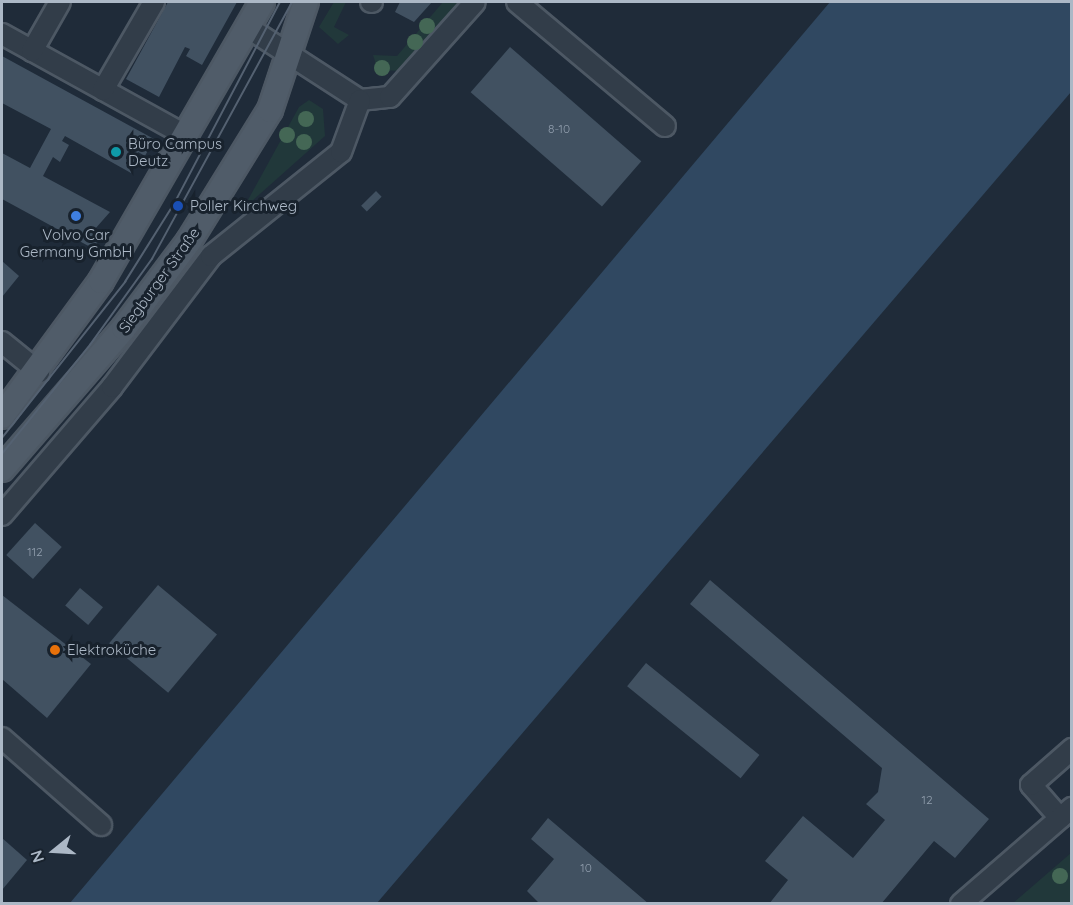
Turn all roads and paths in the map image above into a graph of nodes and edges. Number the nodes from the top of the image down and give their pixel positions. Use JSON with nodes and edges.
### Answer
{"nodes":[{"id":1,"x":60,"y":2,"type":"edge"},
{"id":2,"x":154,"y":2,"type":"edge"},
{"id":3,"x":262,"y":2,"type":"edge"},
{"id":4,"x":306,"y":2,"type":"edge"},
{"id":5,"x":475,"y":2,"type":"edge"},
{"id":6,"x":517,"y":2,"type":"edge"},
{"id":7,"x":247,"y":27,"type":"junction"},
{"id":8,"x":2,"y":34,"type":"edge"},
{"id":9,"x":33,"y":51,"type":"junction"},
{"id":10,"x":287,"y":52,"type":"junction"},
{"id":11,"x":103,"y":90,"type":"junction"},
{"id":12,"x":360,"y":100,"type":"junction"},
{"id":13,"x":665,"y":126,"type":"dead end"},
{"id":14,"x":187,"y":136,"type":"junction"},
{"id":15,"x":2,"y":342,"type":"edge"},
{"id":16,"x":39,"y":372,"type":"junction"},
{"id":17,"x":2,"y":416,"type":"edge"},
{"id":18,"x":2,"y":469,"type":"edge"},
{"id":19,"x":2,"y":515,"type":"edge"},
{"id":20,"x":2,"y":738,"type":"edge"},
{"id":21,"x":1071,"y":749,"type":"edge"},
{"id":22,"x":1066,"y":813,"type":"edge"},
{"id":23,"x":101,"y":825,"type":"dead end"},
{"id":24,"x":961,"y":903,"type":"edge"}],
"edges":[{"from":1,"to":9,"type":"street"},
{"from":2,"to":11,"type":"street"},
{"from":3,"to":7,"type":"main road"},
{"from":4,"to":10,"type":"main road","name":"Siegburger Straße"},
{"from":5,"to":12,"type":"street"},
{"from":6,"to":13,"type":"street"},
{"from":7,"to":10,"type":"street"},
{"from":7,"to":14,"type":"main road"},
{"from":8,"to":9,"type":"street"},
{"from":9,"to":11,"type":"street"},
{"from":10,"to":12,"type":"street"},
{"from":10,"to":18,"type":"main road","name":"Siegburger Straße"},
{"from":11,"to":14,"type":"street"},
{"from":12,"to":19,"type":"street"},
{"from":14,"to":16,"type":"main road"},
{"from":15,"to":16,"type":"street"},
{"from":16,"to":17,"type":"main road"},
{"from":20,"to":23,"type":"street"},
{"from":21,"to":22,"type":"street"},
{"from":22,"to":24,"type":"street"}]}
